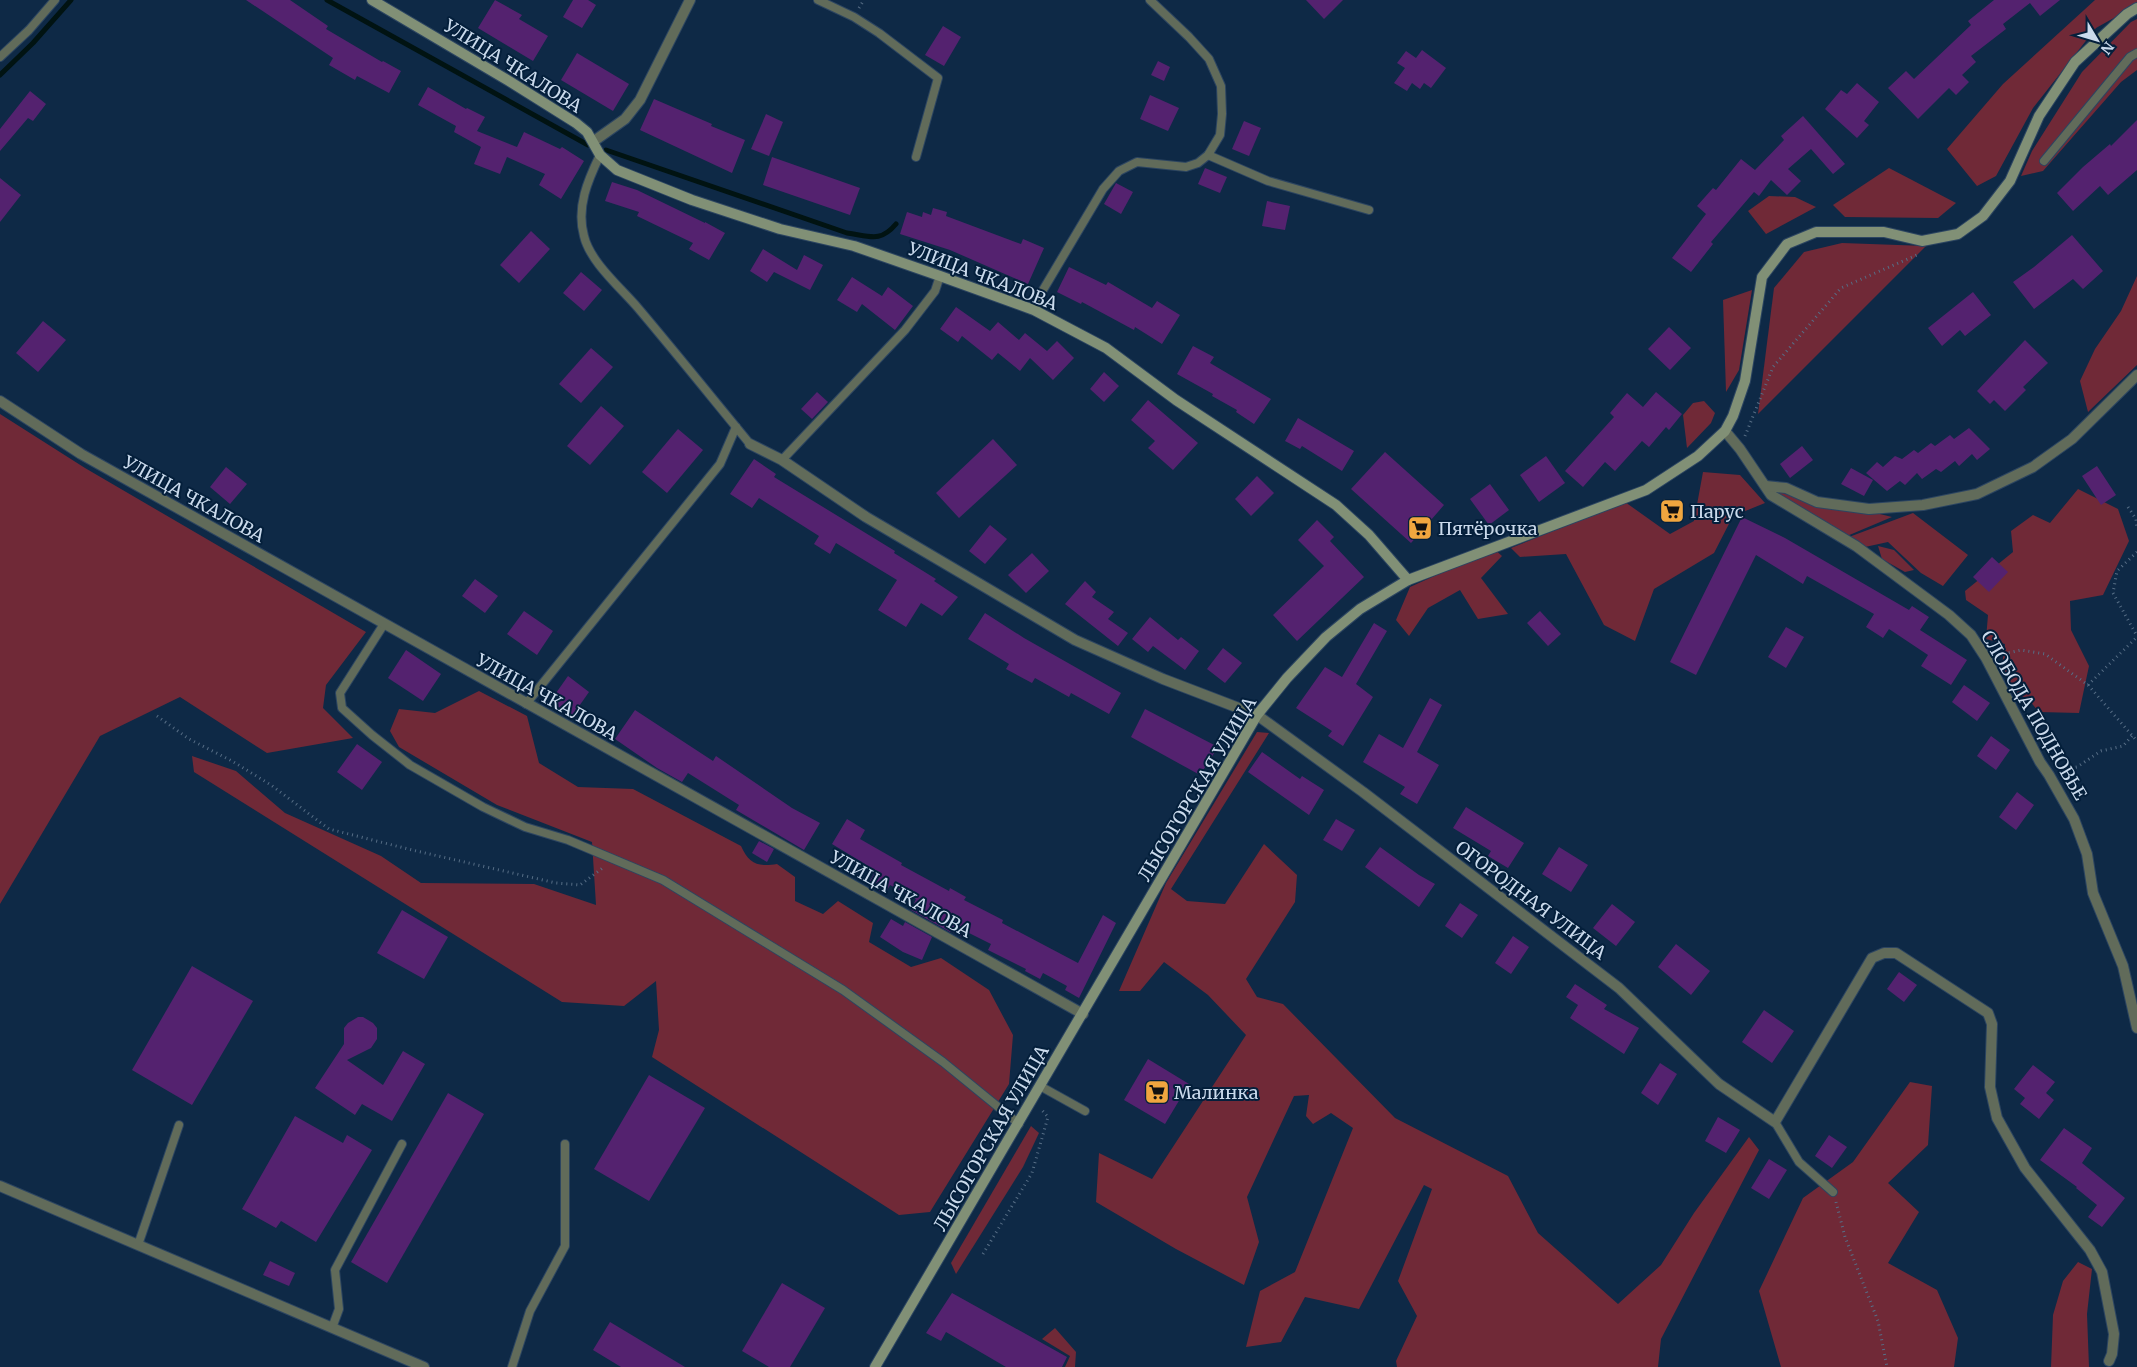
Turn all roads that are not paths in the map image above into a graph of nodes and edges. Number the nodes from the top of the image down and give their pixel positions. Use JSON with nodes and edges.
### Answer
{"nodes":[{"id":1,"x":55,"y":0,"type":"edge"},
{"id":2,"x":372,"y":0,"type":"edge"},
{"id":3,"x":690,"y":0,"type":"edge"},
{"id":4,"x":818,"y":0,"type":"edge"},
{"id":5,"x":1150,"y":0,"type":"edge"},
{"id":6,"x":2137,"y":8,"type":"edge"},
{"id":7,"x":2137,"y":53,"type":"edge"},
{"id":8,"x":0,"y":57,"type":"edge"},
{"id":9,"x":594,"y":142,"type":"junction"},
{"id":10,"x":600,"y":156,"type":"junction"},
{"id":11,"x":1208,"y":156,"type":"junction"},
{"id":12,"x":916,"y":157,"type":"dead end"},
{"id":13,"x":2044,"y":161,"type":"dead end"},
{"id":14,"x":1369,"y":210,"type":"dead end"},
{"id":15,"x":940,"y":276,"type":"junction"},
{"id":16,"x":1034,"y":310,"type":"junction"},
{"id":17,"x":2137,"y":375,"type":"edge"},
{"id":18,"x":0,"y":401,"type":"edge"},
{"id":19,"x":736,"y":427,"type":"junction"},
{"id":20,"x":1725,"y":431,"type":"junction"},
{"id":21,"x":750,"y":444,"type":"joint"},
{"id":22,"x":782,"y":460,"type":"junction"},
{"id":23,"x":1768,"y":491,"type":"junction"},
{"id":24,"x":1408,"y":580,"type":"junction"},
{"id":25,"x":384,"y":624,"type":"junction"},
{"id":26,"x":526,"y":704,"type":"junction"},
{"id":27,"x":1257,"y":715,"type":"junction"},
{"id":28,"x":1083,"y":1014,"type":"junction"},
{"id":29,"x":2137,"y":1028,"type":"edge"},
{"id":30,"x":1040,"y":1086,"type":"junction"},
{"id":31,"x":1085,"y":1111,"type":"dead end"},
{"id":32,"x":1775,"y":1122,"type":"junction"},
{"id":33,"x":1019,"y":1124,"type":"junction"},
{"id":34,"x":179,"y":1125,"type":"dead end"},
{"id":35,"x":402,"y":1144,"type":"dead end"},
{"id":36,"x":565,"y":1144,"type":"dead end"},
{"id":37,"x":0,"y":1186,"type":"edge"},
{"id":38,"x":1833,"y":1192,"type":"road end"},
{"id":39,"x":138,"y":1245,"type":"junction"},
{"id":40,"x":332,"y":1328,"type":"junction"},
{"id":41,"x":2109,"y":1361,"type":"dead end"},
{"id":42,"x":424,"y":1367,"type":"edge"},
{"id":43,"x":512,"y":1367,"type":"edge"},
{"id":44,"x":875,"y":1367,"type":"edge"}],
"edges":[{"from":1,"to":8,"type":"lane"},
{"from":2,"to":9,"type":"street","name":"УЛИЦА ЧКАЛОВА"},
{"from":3,"to":9,"type":"street"},
{"from":4,"to":12,"type":"lane"},
{"from":5,"to":11,"type":"lane"},
{"from":6,"to":20,"type":"street","name":"ЛЫСОГОРСКАЯ УЛИЦА"},
{"from":7,"to":13,"type":"lane"},
{"from":9,"to":10,"type":"street","name":"УЛИЦА ЧКАЛОВА"},
{"from":10,"to":15,"type":"street","name":"УЛИЦА ЧКАЛОВА"},
{"from":10,"to":19,"type":"lane"},
{"from":11,"to":14,"type":"lane"},
{"from":11,"to":16,"type":"lane"},
{"from":15,"to":16,"type":"street","name":"УЛИЦА ЧКАЛОВА"},
{"from":15,"to":22,"type":"lane"},
{"from":16,"to":24,"type":"street","name":"УЛИЦА ЧКАЛОВА"},
{"from":17,"to":23,"type":"street"},
{"from":18,"to":25,"type":"street","name":"УЛИЦА ЧКАЛОВА"},
{"from":19,"to":21,"type":"lane"},
{"from":19,"to":26,"type":"lane"},
{"from":20,"to":23,"type":"street"},
{"from":20,"to":24,"type":"street","name":"ЛЫСОГОРСКАЯ УЛИЦА"},
{"from":21,"to":22,"type":"street","name":"ОГОРОДНАЯ УЛИЦА"},
{"from":22,"to":27,"type":"street","name":"ОГОРОДНАЯ УЛИЦА"},
{"from":23,"to":29,"type":"street","name":"СЛОБОДА ПОДНОВЬЕ"},
{"from":24,"to":27,"type":"street","name":"ЛЫСОГОРСКАЯ УЛИЦА"},
{"from":25,"to":26,"type":"street","name":"УЛИЦА ЧКАЛОВА"},
{"from":25,"to":33,"type":"lane"},
{"from":26,"to":28,"type":"street","name":"УЛИЦА ЧКАЛОВА"},
{"from":27,"to":28,"type":"street","name":"ЛЫСОГОРСКАЯ УЛИЦА"},
{"from":27,"to":32,"type":"street","name":"ОГОРОДНАЯ УЛИЦА"},
{"from":28,"to":30,"type":"street","name":"ЛЫСОГОРСКАЯ УЛИЦА"},
{"from":30,"to":31,"type":"lane"},
{"from":30,"to":33,"type":"street","name":"ЛЫСОГОРСКАЯ УЛИЦА"},
{"from":32,"to":38,"type":"lane"},
{"from":32,"to":41,"type":"street"},
{"from":33,"to":44,"type":"street","name":"ЛЫСОГОРСКАЯ УЛИЦА"},
{"from":34,"to":39,"type":"lane"},
{"from":35,"to":40,"type":"lane"},
{"from":36,"to":43,"type":"lane"},
{"from":37,"to":39,"type":"street"},
{"from":39,"to":40,"type":"street"},
{"from":40,"to":42,"type":"street"}]}
